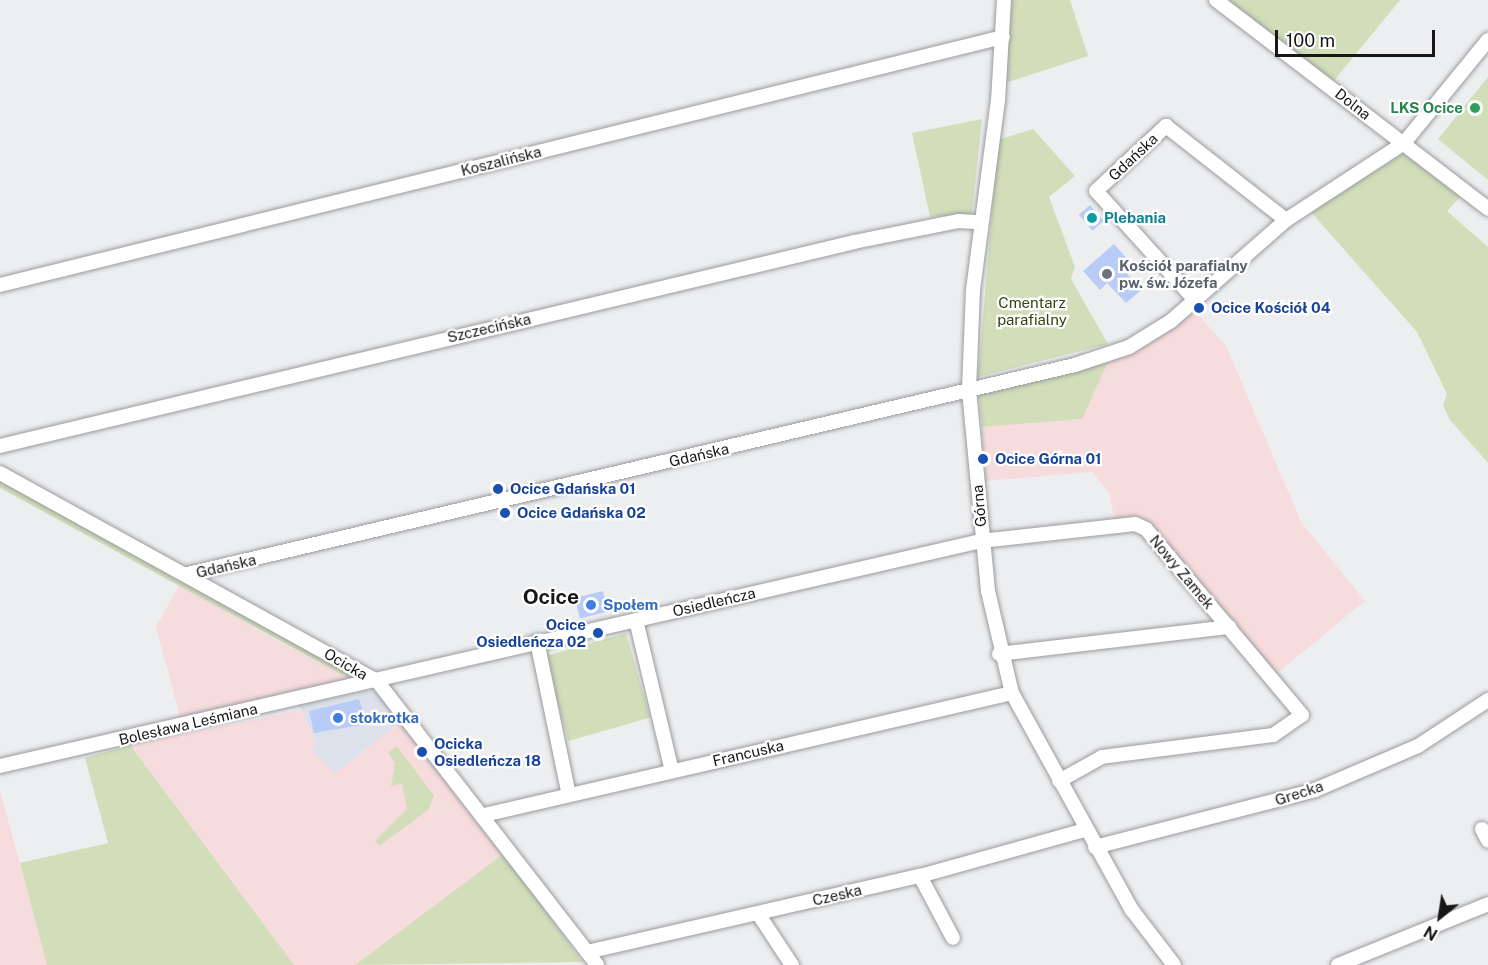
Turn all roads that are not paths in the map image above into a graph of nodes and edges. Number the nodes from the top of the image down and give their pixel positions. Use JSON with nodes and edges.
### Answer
{"nodes":[{"id":1,"x":1004,"y":0,"type":"edge"},
{"id":2,"x":1216,"y":0,"type":"edge"},
{"id":3,"x":1003,"y":37,"type":"junction"},
{"id":4,"x":1488,"y":40,"type":"edge"},
{"id":5,"x":1404,"y":143,"type":"junction"},
{"id":6,"x":1488,"y":209,"type":"edge"},
{"id":7,"x":1287,"y":220,"type":"junction"},
{"id":8,"x":980,"y":222,"type":"junction"},
{"id":9,"x":0,"y":285,"type":"edge"},
{"id":10,"x":1195,"y":300,"type":"junction"},
{"id":11,"x":969,"y":390,"type":"junction"},
{"id":12,"x":0,"y":446,"type":"edge"},
{"id":13,"x":0,"y":473,"type":"edge"},
{"id":14,"x":981,"y":541,"type":"junction"},
{"id":15,"x":188,"y":574,"type":"junction"},
{"id":16,"x":636,"y":620,"type":"junction"},
{"id":17,"x":1229,"y":627,"type":"junction"},
{"id":18,"x":537,"y":642,"type":"junction"},
{"id":19,"x":999,"y":654,"type":"junction"},
{"id":20,"x":376,"y":681,"type":"junction"},
{"id":21,"x":1012,"y":693,"type":"junction"},
{"id":22,"x":1488,"y":700,"type":"edge"},
{"id":23,"x":0,"y":766,"type":"edge"},
{"id":24,"x":672,"y":771,"type":"junction"},
{"id":25,"x":1059,"y":781,"type":"junction"},
{"id":26,"x":569,"y":795,"type":"junction"},
{"id":27,"x":484,"y":815,"type":"junction"},
{"id":28,"x":1085,"y":830,"type":"junction"},
{"id":29,"x":1095,"y":847,"type":"junction"},
{"id":30,"x":920,"y":876,"type":"junction"},
{"id":31,"x":1487,"y":908,"type":"edge"},
{"id":32,"x":759,"y":915,"type":"junction"},
{"id":33,"x":953,"y":938,"type":"dead end"},
{"id":34,"x":587,"y":952,"type":"junction"},
{"id":35,"x":597,"y":965,"type":"edge"},
{"id":36,"x":792,"y":965,"type":"edge"},
{"id":37,"x":1174,"y":965,"type":"edge"},
{"id":38,"x":1338,"y":965,"type":"edge"}],
"edges":[{"from":1,"to":3,"type":"street","name":"Górna"},
{"from":2,"to":5,"type":"street","name":"Dolna"},
{"from":3,"to":8,"type":"street","name":"Górna"},
{"from":3,"to":9,"type":"street","name":"Koszalińska"},
{"from":4,"to":5,"type":"street","name":"Gdańska"},
{"from":5,"to":6,"type":"street","name":"Dolna"},
{"from":5,"to":7,"type":"street","name":"Gdańska"},
{"from":7,"to":10,"type":"street","name":"Gdańska"},
{"from":7,"to":10,"type":"street","name":"Gdańska"},
{"from":8,"to":11,"type":"street","name":"Górna"},
{"from":8,"to":12,"type":"street","name":"Szczecińska"},
{"from":10,"to":11,"type":"street","name":"Gdańska"},
{"from":11,"to":14,"type":"street","name":"Górna"},
{"from":11,"to":15,"type":"street","name":"Gdańska"},
{"from":13,"to":15,"type":"street","name":"Ocicka"},
{"from":14,"to":16,"type":"street","name":"Osiedleńcza"},
{"from":14,"to":17,"type":"street","name":"Nowy Zamek"},
{"from":14,"to":19,"type":"street","name":"Górna"},
{"from":15,"to":20,"type":"street","name":"Ocicka"},
{"from":16,"to":18,"type":"street","name":"Osiedleńcza"},
{"from":16,"to":24,"type":"street"},
{"from":17,"to":19,"type":"street"},
{"from":17,"to":25,"type":"street","name":"Nowy Zamek"},
{"from":18,"to":20,"type":"street","name":"Osiedleńcza"},
{"from":18,"to":26,"type":"street"},
{"from":19,"to":21,"type":"street","name":"Górna"},
{"from":20,"to":23,"type":"street","name":"Bolesława Leśmiana"},
{"from":20,"to":27,"type":"street","name":"Ocicka"},
{"from":21,"to":24,"type":"street","name":"Francuska"},
{"from":21,"to":25,"type":"street","name":"Górna"},
{"from":22,"to":29,"type":"street","name":"Grecka"},
{"from":24,"to":26,"type":"street","name":"Francuska"},
{"from":25,"to":28,"type":"street","name":"Górna"},
{"from":26,"to":27,"type":"street","name":"Francuska"},
{"from":27,"to":34,"type":"street","name":"Ocicka"},
{"from":28,"to":29,"type":"street","name":"Górna"},
{"from":28,"to":30,"type":"street","name":"Czeska"},
{"from":29,"to":37,"type":"street","name":"Górna"},
{"from":30,"to":32,"type":"street","name":"Czeska"},
{"from":30,"to":33,"type":"street"},
{"from":31,"to":38,"type":"street"},
{"from":32,"to":34,"type":"street","name":"Czeska"},
{"from":32,"to":36,"type":"street"},
{"from":34,"to":35,"type":"street","name":"Ocicka"}]}
